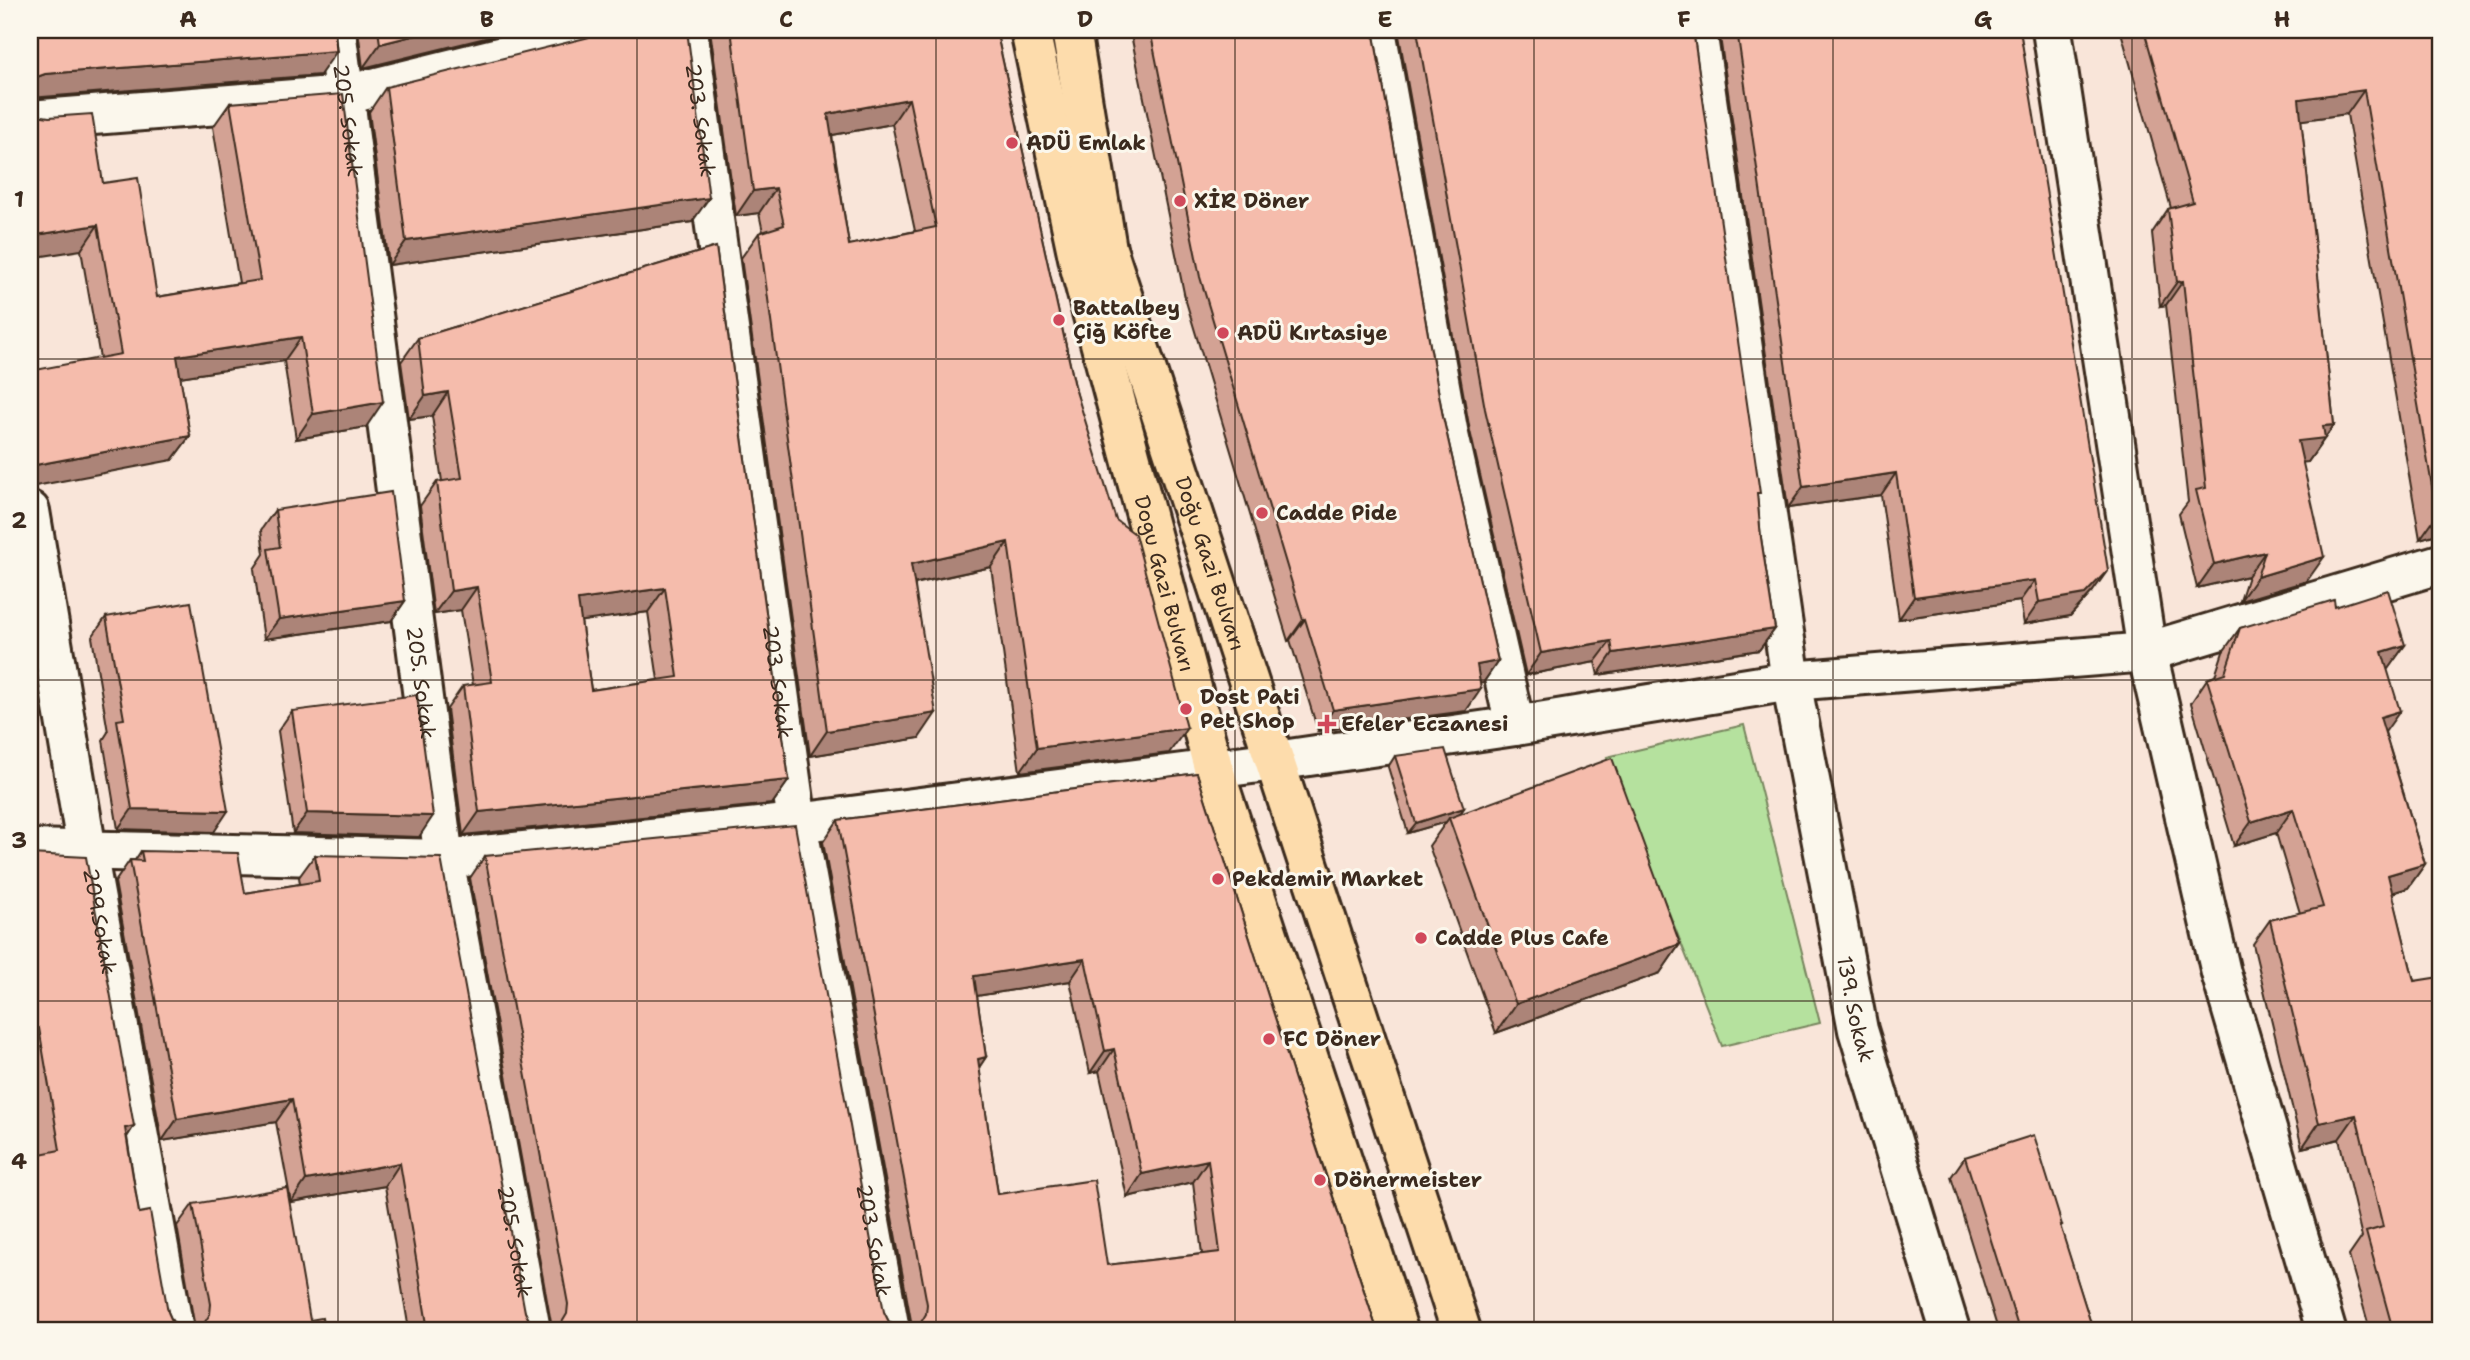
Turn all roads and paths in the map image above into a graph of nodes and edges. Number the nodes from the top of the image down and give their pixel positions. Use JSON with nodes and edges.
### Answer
{"nodes":[{"id":1,"x":336,"y":30,"type":"edge"},
{"id":2,"x":608,"y":30,"type":"edge"},
{"id":3,"x":688,"y":30,"type":"edge"},
{"id":4,"x":1030,"y":30,"type":"edge"},
{"id":5,"x":1071,"y":30,"type":"edge"},
{"id":6,"x":1376,"y":30,"type":"edge"},
{"id":7,"x":1697,"y":30,"type":"edge"},
{"id":8,"x":2052,"y":30,"type":"edge"},
{"id":9,"x":345,"y":95,"type":"junction"},
{"id":10,"x":30,"y":120,"type":"edge"},
{"id":11,"x":30,"y":512,"type":"edge"},
{"id":12,"x":2440,"y":564,"type":"edge"},
{"id":13,"x":2147,"y":652,"type":"junction"},
{"id":14,"x":1791,"y":681,"type":"junction"},
{"id":15,"x":1515,"y":726,"type":"junction"},
{"id":16,"x":1275,"y":761,"type":"junction"},
{"id":17,"x":1213,"y":767,"type":"junction"},
{"id":18,"x":797,"y":823,"type":"junction"},
{"id":19,"x":30,"y":849,"type":"edge"},
{"id":20,"x":87,"y":851,"type":"junction"},
{"id":21,"x":443,"y":859,"type":"junction"},
{"id":22,"x":174,"y":1330,"type":"edge"},
{"id":23,"x":531,"y":1330,"type":"edge"},
{"id":24,"x":890,"y":1330,"type":"edge"},
{"id":25,"x":1398,"y":1330,"type":"edge"},
{"id":26,"x":1461,"y":1330,"type":"edge"},
{"id":27,"x":1950,"y":1330,"type":"edge"},
{"id":28,"x":2326,"y":1330,"type":"edge"}],
"edges":[{"from":1,"to":9,"type":"street","name":"205. Sokak"},
{"from":2,"to":9,"type":"street"},
{"from":3,"to":18,"type":"street","name":"203. Sokak"},
{"from":4,"to":17,"type":"main road","name":"Dogu Gazi Bulvarı"},
{"from":5,"to":16,"type":"main road","name":"Doğu Gazi Bulvarı"},
{"from":6,"to":15,"type":"street"},
{"from":7,"to":14,"type":"street","name":"139. Sokak"},
{"from":8,"to":13,"type":"street"},
{"from":9,"to":10,"type":"street"},
{"from":9,"to":21,"type":"street","name":"205. Sokak"},
{"from":11,"to":20,"type":"street","name":"209.Sokak"},
{"from":12,"to":13,"type":"street"},
{"from":13,"to":14,"type":"street"},
{"from":13,"to":28,"type":"street"},
{"from":14,"to":15,"type":"street"},
{"from":14,"to":27,"type":"street","name":"139. Sokak"},
{"from":15,"to":16,"type":"street"},
{"from":16,"to":17,"type":"street"},
{"from":16,"to":26,"type":"main road","name":"Doğu Gazi Bulvarı"},
{"from":17,"to":18,"type":"street"},
{"from":17,"to":25,"type":"main road","name":"Dogu Gazi Bulvarı"},
{"from":18,"to":21,"type":"street"},
{"from":18,"to":24,"type":"street","name":"203. Sokak"},
{"from":19,"to":20,"type":"street"},
{"from":20,"to":21,"type":"street"},
{"from":20,"to":22,"type":"street","name":"209.Sokak"},
{"from":21,"to":23,"type":"street","name":"205. Sokak"}]}
